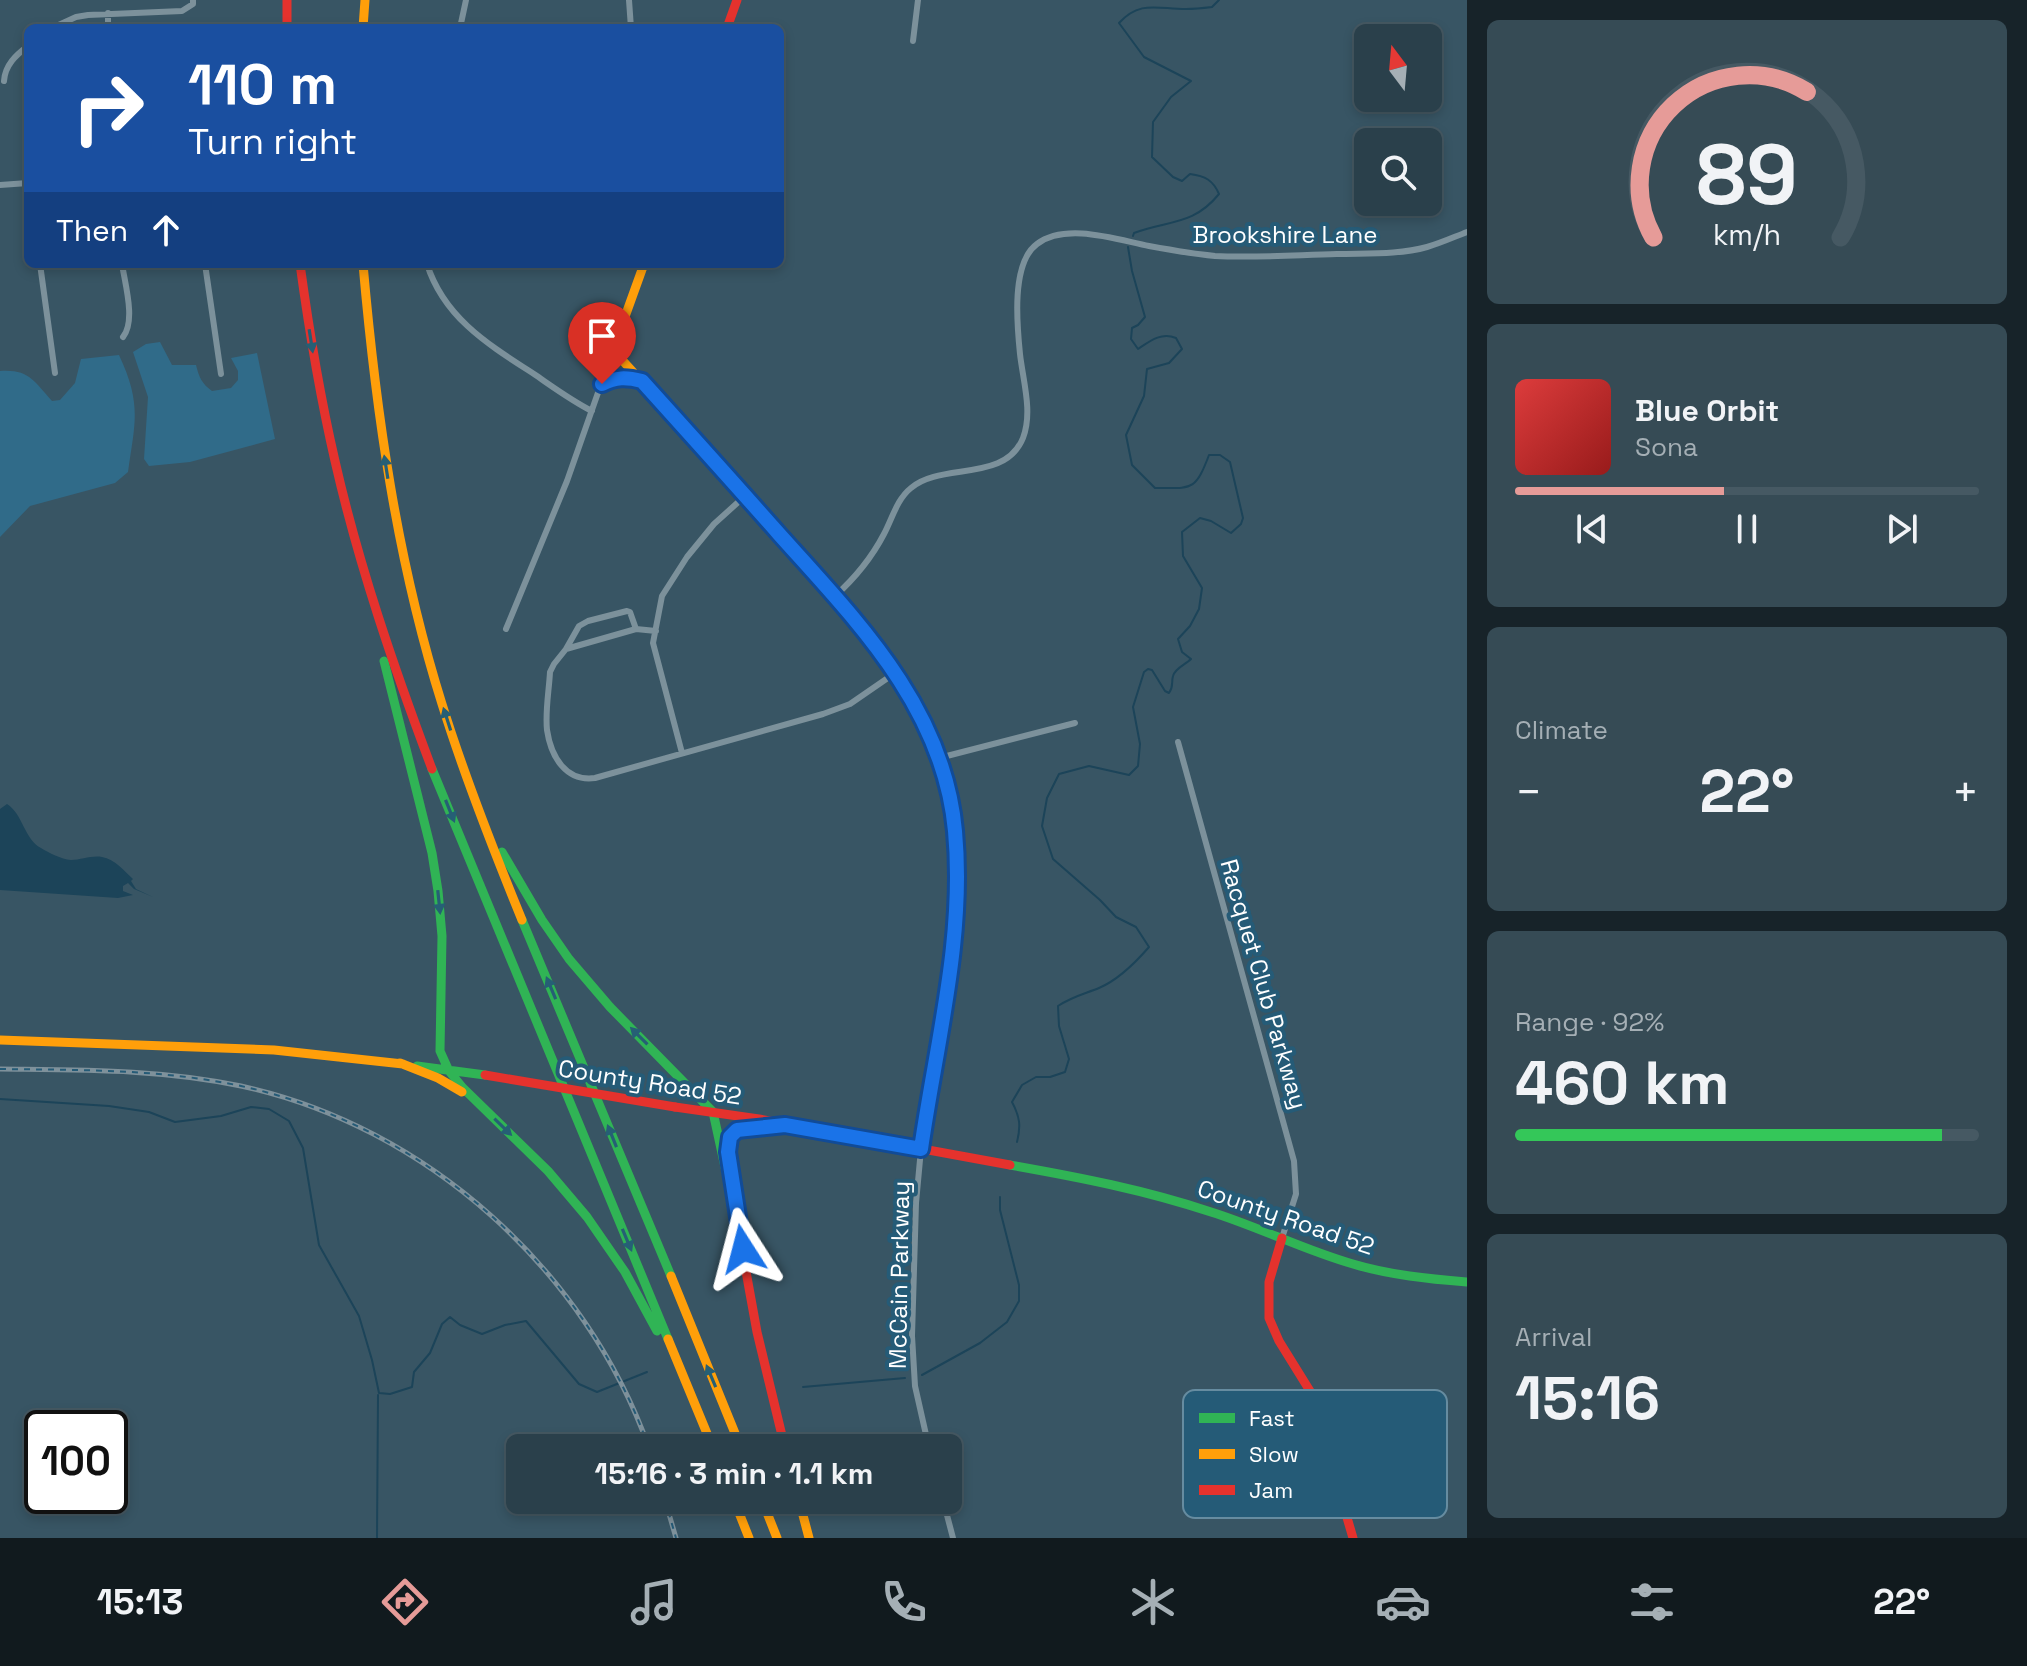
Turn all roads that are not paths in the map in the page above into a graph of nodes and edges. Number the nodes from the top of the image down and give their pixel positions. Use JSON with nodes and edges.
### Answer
{"nodes":[{"id":1,"x":193,"y":0,"type":"edge"},
{"id":2,"x":287,"y":0,"type":"edge"},
{"id":3,"x":365,"y":0,"type":"edge"},
{"id":4,"x":466,"y":0,"type":"edge"},
{"id":5,"x":629,"y":0,"type":"edge"},
{"id":6,"x":737,"y":0,"type":"edge"},
{"id":7,"x":918,"y":0,"type":"edge"},
{"id":8,"x":108,"y":13,"type":"junction"},
{"id":9,"x":61,"y":24,"type":"edge"},
{"id":10,"x":108,"y":24,"type":"edge"},
{"id":11,"x":287,"y":24,"type":"edge"},
{"id":12,"x":363,"y":24,"type":"edge"},
{"id":13,"x":461,"y":24,"type":"edge"},
{"id":14,"x":631,"y":24,"type":"edge"},
{"id":15,"x":728,"y":24,"type":"edge"},
{"id":16,"x":913,"y":41,"type":"dead end"},
{"id":17,"x":24,"y":50,"type":"edge"},
{"id":18,"x":4,"y":81,"type":"dead end"},
{"id":19,"x":24,"y":183,"type":"edge"},
{"id":20,"x":0,"y":185,"type":"edge"},
{"id":21,"x":1467,"y":232,"type":"edge"},
{"id":22,"x":41,"y":268,"type":"edge"},
{"id":23,"x":123,"y":268,"type":"edge"},
{"id":24,"x":206,"y":268,"type":"edge"},
{"id":25,"x":301,"y":268,"type":"edge"},
{"id":26,"x":363,"y":268,"type":"edge"},
{"id":27,"x":428,"y":268,"type":"edge"},
{"id":28,"x":643,"y":268,"type":"edge"},
{"id":29,"x":123,"y":337,"type":"dead end"},
{"id":30,"x":613,"y":350,"type":"junction"},
{"id":31,"x":55,"y":373,"type":"dead end"},
{"id":32,"x":221,"y":374,"type":"dead end"},
{"id":33,"x":642,"y":381,"type":"junction"},
{"id":34,"x":602,"y":384,"type":"junction"},
{"id":35,"x":592,"y":411,"type":"junction"},
{"id":36,"x":745,"y":496,"type":"junction"},
{"id":37,"x":350,"y":526,"type":"junction"},
{"id":38,"x":835,"y":596,"type":"junction"},
{"id":39,"x":506,"y":629,"type":"dead end"},
{"id":40,"x":636,"y":629,"type":"junction"},
{"id":41,"x":656,"y":631,"type":"junction"},
{"id":42,"x":566,"y":649,"type":"junction"},
{"id":43,"x":895,"y":672,"type":"junction"},
{"id":44,"x":1075,"y":723,"type":"dead end"},
{"id":45,"x":1178,"y":742,"type":"dead end"},
{"id":46,"x":682,"y":753,"type":"junction"},
{"id":47,"x":939,"y":758,"type":"junction"},
{"id":48,"x":461,"y":764,"type":"junction"},
{"id":49,"x":0,"y":1040,"type":"edge"},
{"id":50,"x":400,"y":1063,"type":"junction"},
{"id":51,"x":449,"y":1071,"type":"junction"},
{"id":52,"x":475,"y":1100,"type":"junction"},
{"id":53,"x":713,"y":1112,"type":"junction"},
{"id":54,"x":785,"y":1125,"type":"junction"},
{"id":55,"x":921,"y":1149,"type":"junction"},
{"id":56,"x":739,"y":1232,"type":"junction"},
{"id":57,"x":1282,"y":1238,"type":"junction"},
{"id":58,"x":1467,"y":1282,"type":"edge"},
{"id":59,"x":1309,"y":1390,"type":"edge"},
{"id":60,"x":697,"y":1408,"type":"junction"},
{"id":61,"x":707,"y":1434,"type":"edge"},
{"id":62,"x":735,"y":1434,"type":"edge"},
{"id":63,"x":782,"y":1434,"type":"edge"},
{"id":64,"x":926,"y":1434,"type":"edge"},
{"id":65,"x":740,"y":1514,"type":"edge"},
{"id":66,"x":768,"y":1514,"type":"edge"},
{"id":67,"x":803,"y":1514,"type":"edge"},
{"id":68,"x":947,"y":1514,"type":"edge"},
{"id":69,"x":1347,"y":1518,"type":"edge"},
{"id":70,"x":749,"y":1538,"type":"edge"},
{"id":71,"x":777,"y":1538,"type":"edge"},
{"id":72,"x":809,"y":1538,"type":"edge"},
{"id":73,"x":953,"y":1538,"type":"edge"},
{"id":74,"x":1353,"y":1538,"type":"edge"}],
"edges":[{"from":1,"to":8,"type":"street"},
{"from":2,"to":11,"type":"main road"},
{"from":3,"to":12,"type":"main road"},
{"from":4,"to":13,"type":"street"},
{"from":5,"to":14,"type":"street"},
{"from":6,"to":15,"type":"main road"},
{"from":7,"to":16,"type":"street"},
{"from":8,"to":9,"type":"street"},
{"from":8,"to":10,"type":"street"},
{"from":17,"to":18,"type":"street"},
{"from":19,"to":20,"type":"street"},
{"from":21,"to":38,"type":"street","name":"Brookshire Lane"},
{"from":22,"to":31,"type":"street"},
{"from":23,"to":29,"type":"street"},
{"from":24,"to":32,"type":"street"},
{"from":25,"to":37,"type":"main road","one_way":true},
{"from":48,"to":26,"type":"main road","one_way":true},
{"from":27,"to":35,"type":"street"},
{"from":28,"to":30,"type":"main road"},
{"from":30,"to":33,"type":"main road"},
{"from":30,"to":34,"type":"street"},
{"from":33,"to":34,"type":"street"},
{"from":33,"to":36,"type":"main road"},
{"from":34,"to":35,"type":"street"},
{"from":35,"to":39,"type":"street"},
{"from":36,"to":38,"type":"main road"},
{"from":36,"to":41,"type":"street"},
{"from":37,"to":51,"type":"main road","one_way":true},
{"from":37,"to":60,"type":"main road","one_way":true},
{"from":38,"to":43,"type":"main road"},
{"from":40,"to":41,"type":"street"},
{"from":40,"to":42,"type":"street"},
{"from":40,"to":42,"type":"street"},
{"from":41,"to":46,"type":"street"},
{"from":42,"to":46,"type":"street"},
{"from":43,"to":46,"type":"street"},
{"from":43,"to":47,"type":"main road"},
{"from":44,"to":47,"type":"street"},
{"from":45,"to":57,"type":"street","name":"Racquet Club Parkway"},
{"from":47,"to":55,"type":"main road"},
{"from":53,"to":48,"type":"main road","one_way":true},
{"from":62,"to":48,"type":"main road","one_way":true},
{"from":49,"to":50,"type":"main road","name":"County Road 52"},
{"from":50,"to":51,"type":"main road","name":"County Road 52"},
{"from":50,"to":52,"type":"main road"},
{"from":51,"to":52,"type":"main road"},
{"from":51,"to":53,"type":"main road","name":"County Road 52","bridge":true},
{"from":52,"to":60,"type":"main road","one_way":true},
{"from":53,"to":54,"type":"main road","name":"County Road 52"},
{"from":53,"to":56,"type":"main road"},
{"from":54,"to":55,"type":"main road","name":"County Road 52"},
{"from":54,"to":56,"type":"main road"},
{"from":55,"to":57,"type":"main road","name":"County Road 52"},
{"from":55,"to":64,"type":"street","name":"McCain Parkway"},
{"from":56,"to":63,"type":"main road"},
{"from":57,"to":58,"type":"main road","name":"County Road 52"},
{"from":57,"to":59,"type":"main road"},
{"from":60,"to":61,"type":"main road"},
{"from":65,"to":70,"type":"main road"},
{"from":66,"to":71,"type":"main road"},
{"from":67,"to":72,"type":"main road"},
{"from":68,"to":73,"type":"street"},
{"from":69,"to":74,"type":"main road"}]}
